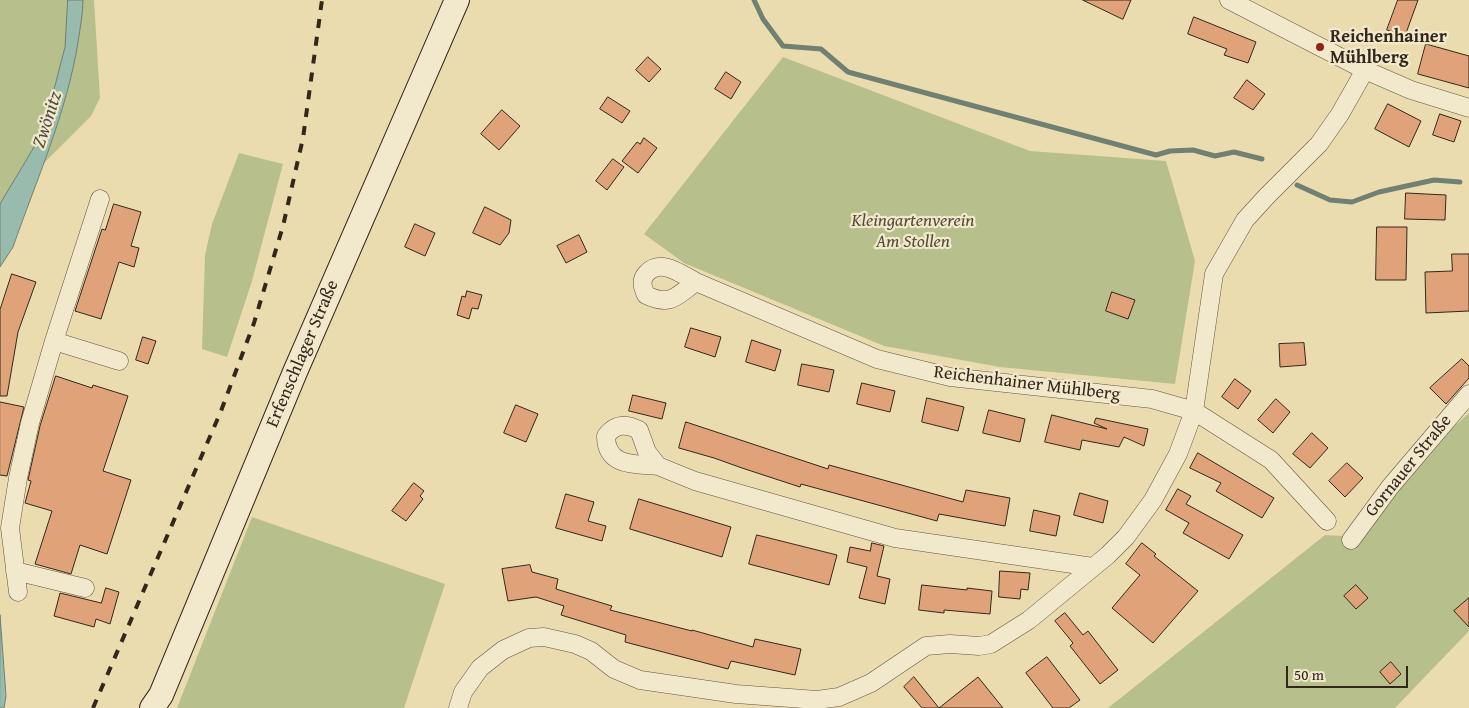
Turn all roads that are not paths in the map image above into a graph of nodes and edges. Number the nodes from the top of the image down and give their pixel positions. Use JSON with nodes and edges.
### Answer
{"nodes":[{"id":1,"x":457,"y":0,"type":"edge"},
{"id":2,"x":1229,"y":0,"type":"edge"},
{"id":3,"x":1365,"y":70,"type":"junction"},
{"id":4,"x":1469,"y":108,"type":"edge"},
{"id":5,"x":100,"y":199,"type":"dead end"},
{"id":6,"x":696,"y":282,"type":"dead end"},
{"id":7,"x":54,"y":341,"type":"junction"},
{"id":8,"x":119,"y":361,"type":"dead end"},
{"id":9,"x":1469,"y":394,"type":"edge"},
{"id":10,"x":1194,"y":411,"type":"junction"},
{"id":11,"x":658,"y":466,"type":"dead end"},
{"id":12,"x":1327,"y":521,"type":"dead end"},
{"id":13,"x":1351,"y":540,"type":"dead end"},
{"id":14,"x":1093,"y":567,"type":"junction"},
{"id":15,"x":15,"y":571,"type":"junction"},
{"id":16,"x":86,"y":588,"type":"dead end"},
{"id":17,"x":18,"y":592,"type":"dead end"},
{"id":18,"x":736,"y":701,"type":"edge"},
{"id":19,"x":152,"y":708,"type":"edge"},
{"id":20,"x":458,"y":708,"type":"edge"}],
"edges":[{"from":1,"to":19,"type":"main road","name":"Erfenschlager Straße"},
{"from":2,"to":3,"type":"street"},
{"from":3,"to":4,"type":"street"},
{"from":3,"to":10,"type":"street"},
{"from":5,"to":7,"type":"street"},
{"from":6,"to":10,"type":"street","name":"Reichenhainer Mühlberg"},
{"from":7,"to":8,"type":"street"},
{"from":7,"to":15,"type":"street"},
{"from":9,"to":13,"type":"street","name":"Gornauer Straße"},
{"from":10,"to":12,"type":"street","name":"Reichenhainer Mühlberg"},
{"from":10,"to":14,"type":"street"},
{"from":11,"to":14,"type":"street"},
{"from":14,"to":18,"type":"street"},
{"from":15,"to":16,"type":"street"},
{"from":15,"to":17,"type":"street"},
{"from":18,"to":20,"type":"street"}]}
